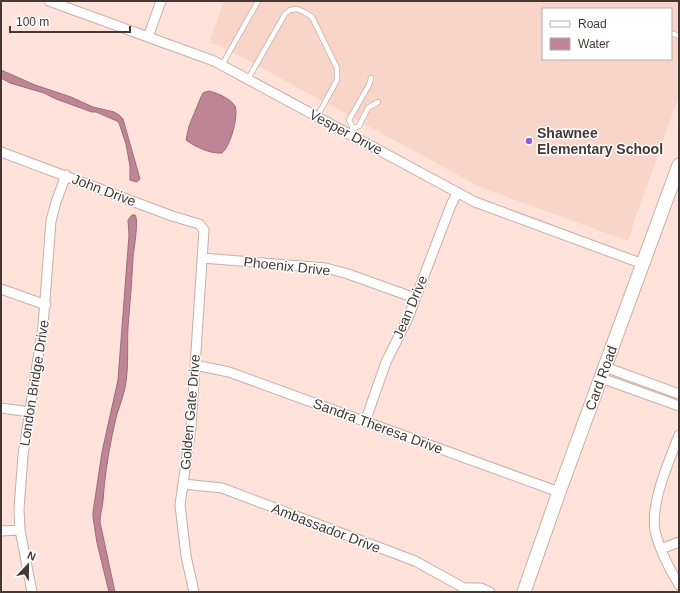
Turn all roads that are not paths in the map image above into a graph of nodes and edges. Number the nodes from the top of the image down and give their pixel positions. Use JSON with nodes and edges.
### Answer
{"nodes":[{"id":1,"x":49,"y":1,"type":"edge"},
{"id":2,"x":161,"y":1,"type":"edge"},
{"id":3,"x":258,"y":1,"type":"edge"},
{"id":4,"x":148,"y":37,"type":"junction"},
{"id":5,"x":222,"y":65,"type":"junction"},
{"id":6,"x":371,"y":78,"type":"dead end"},
{"id":7,"x":248,"y":79,"type":"junction"},
{"id":8,"x":378,"y":102,"type":"dead end"},
{"id":9,"x":317,"y":117,"type":"junction"},
{"id":10,"x":351,"y":131,"type":"junction"},
{"id":11,"x":1,"y":152,"type":"edge"},
{"id":12,"x":679,"y":165,"type":"edge"},
{"id":13,"x":66,"y":175,"type":"junction"},
{"id":14,"x":457,"y":192,"type":"junction"},
{"id":15,"x":204,"y":230,"type":"joint"},
{"id":16,"x":202,"y":258,"type":"junction"},
{"id":17,"x":643,"y":264,"type":"junction"},
{"id":18,"x":1,"y":289,"type":"edge"},
{"id":19,"x":415,"y":298,"type":"junction"},
{"id":20,"x":46,"y":305,"type":"junction"},
{"id":21,"x":195,"y":365,"type":"junction"},
{"id":22,"x":603,"y":372,"type":"junction"},
{"id":23,"x":653,"y":384,"type":"junction"},
{"id":24,"x":679,"y":394,"type":"edge"},
{"id":25,"x":648,"y":395,"type":"junction"},
{"id":26,"x":679,"y":406,"type":"edge"},
{"id":27,"x":1,"y":408,"type":"edge"},
{"id":28,"x":30,"y":412,"type":"junction"},
{"id":29,"x":365,"y":422,"type":"junction"},
{"id":30,"x":679,"y":435,"type":"edge"},
{"id":31,"x":183,"y":484,"type":"junction"},
{"id":32,"x":559,"y":492,"type":"junction"},
{"id":33,"x":20,"y":530,"type":"junction"},
{"id":34,"x":1,"y":531,"type":"edge"},
{"id":35,"x":679,"y":542,"type":"edge"},
{"id":36,"x":661,"y":549,"type":"junction"},
{"id":37,"x":679,"y":585,"type":"edge"},
{"id":38,"x":465,"y":590,"type":"edge"},
{"id":39,"x":32,"y":592,"type":"edge"},
{"id":40,"x":194,"y":592,"type":"edge"},
{"id":41,"x":490,"y":592,"type":"edge"},
{"id":42,"x":524,"y":592,"type":"edge"}],
"edges":[{"from":1,"to":4,"type":"street","name":"Vesper Drive"},
{"from":2,"to":4,"type":"street"},
{"from":3,"to":5,"type":"lane"},
{"from":4,"to":5,"type":"street","name":"Vesper Drive"},
{"from":5,"to":7,"type":"street","name":"Vesper Drive"},
{"from":6,"to":10,"type":"lane"},
{"from":7,"to":9,"type":"street","name":"Vesper Drive"},
{"from":7,"to":9,"type":"lane"},
{"from":8,"to":10,"type":"lane"},
{"from":9,"to":10,"type":"street","name":"Vesper Drive"},
{"from":10,"to":14,"type":"street","name":"Vesper Drive"},
{"from":11,"to":13,"type":"street","name":"John Drive"},
{"from":12,"to":17,"type":"street","name":"Card Road"},
{"from":13,"to":15,"type":"street","name":"John Drive"},
{"from":13,"to":20,"type":"street","name":"London Bridge Drive"},
{"from":14,"to":17,"type":"street","name":"Vesper Drive"},
{"from":14,"to":19,"type":"street","name":"Jean Drive"},
{"from":15,"to":16,"type":"street","name":"Golden Gate Drive"},
{"from":16,"to":19,"type":"street","name":"Phoenix Drive"},
{"from":16,"to":21,"type":"street","name":"Golden Gate Drive"},
{"from":17,"to":22,"type":"street","name":"Card Road"},
{"from":18,"to":20,"type":"street"},
{"from":19,"to":29,"type":"street","name":"Jean Drive"},
{"from":20,"to":28,"type":"street","name":"London Bridge Drive"},
{"from":21,"to":29,"type":"street","name":"Sandra Theresa Drive"},
{"from":21,"to":31,"type":"street","name":"Golden Gate Drive"},
{"from":22,"to":23,"type":"street"},
{"from":22,"to":25,"type":"street"},
{"from":22,"to":32,"type":"street","name":"Card Road"},
{"from":23,"to":24,"type":"street"},
{"from":23,"to":25,"type":"street"},
{"from":25,"to":26,"type":"street"},
{"from":27,"to":28,"type":"street"},
{"from":28,"to":33,"type":"street","name":"London Bridge Drive"},
{"from":29,"to":32,"type":"street","name":"Sandra Theresa Drive"},
{"from":30,"to":36,"type":"street"},
{"from":31,"to":38,"type":"street","name":"Ambassador Drive"},
{"from":31,"to":40,"type":"street","name":"Golden Gate Drive"},
{"from":32,"to":42,"type":"street","name":"Card Road"},
{"from":33,"to":34,"type":"street"},
{"from":33,"to":39,"type":"street","name":"London Bridge Drive"},
{"from":35,"to":36,"type":"street"},
{"from":36,"to":37,"type":"street"},
{"from":38,"to":41,"type":"street","name":"Ambassador Drive"}]}
